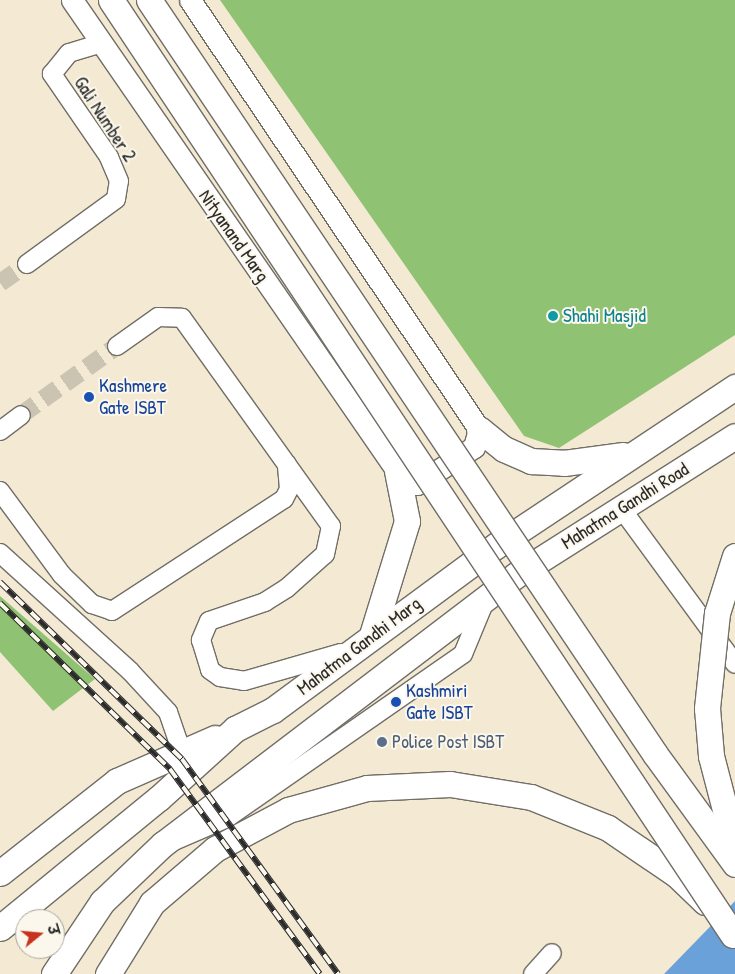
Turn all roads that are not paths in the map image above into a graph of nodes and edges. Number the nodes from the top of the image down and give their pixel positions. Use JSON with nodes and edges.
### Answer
{"nodes":[{"id":1,"x":72,"y":0,"type":"edge"},
{"id":2,"x":111,"y":0,"type":"edge"},
{"id":3,"x":149,"y":0,"type":"edge"},
{"id":4,"x":190,"y":0,"type":"edge"},
{"id":5,"x":101,"y":43,"type":"junction"},
{"id":6,"x":26,"y":264,"type":"tunnel mouth"},
{"id":7,"x":117,"y":346,"type":"tunnel mouth"},
{"id":8,"x":735,"y":387,"type":"edge"},
{"id":9,"x":21,"y":415,"type":"tunnel mouth"},
{"id":10,"x":479,"y":430,"type":"junction"},
{"id":11,"x":0,"y":431,"type":"edge"},
{"id":12,"x":735,"y":436,"type":"edge"},
{"id":13,"x":628,"y":454,"type":"junction"},
{"id":14,"x":287,"y":463,"type":"junction"},
{"id":15,"x":397,"y":471,"type":"junction"},
{"id":16,"x":0,"y":491,"type":"edge"},
{"id":17,"x":621,"y":508,"type":"junction"},
{"id":18,"x":0,"y":553,"type":"edge"},
{"id":19,"x":735,"y":556,"type":"edge"},
{"id":20,"x":516,"y":575,"type":"joint"},
{"id":21,"x":364,"y":642,"type":"junction"},
{"id":22,"x":735,"y":664,"type":"edge"},
{"id":23,"x":235,"y":729,"type":"junction"},
{"id":24,"x":175,"y":757,"type":"junction"},
{"id":25,"x":735,"y":848,"type":"edge"},
{"id":26,"x":735,"y":864,"type":"edge"},
{"id":27,"x":0,"y":873,"type":"edge"},
{"id":28,"x":0,"y":928,"type":"edge"},
{"id":29,"x":734,"y":936,"type":"edge"},
{"id":30,"x":552,"y":953,"type":"dead end"},
{"id":31,"x":54,"y":974,"type":"edge"},
{"id":32,"x":108,"y":974,"type":"edge"},
{"id":33,"x":533,"y":974,"type":"edge"}],
"edges":[{"from":1,"to":5,"type":"main road","name":"Nityanand Marg"},
{"from":2,"to":29,"type":"highway","bridge":true},
{"from":3,"to":26,"type":"highway","bridge":true},
{"from":4,"to":10,"type":"main road"},
{"from":5,"to":6,"type":"lane","name":"Gali Number 2"},
{"from":5,"to":15,"type":"main road","name":"Nityanand Marg"},
{"from":7,"to":14,"type":"lane"},
{"from":8,"to":13,"type":"highway","name":"Mahatma Gandhi Marg"},
{"from":9,"to":11,"type":"lane"},
{"from":10,"to":13,"type":"highway"},
{"from":10,"to":15,"type":"main road"},
{"from":12,"to":17,"type":"highway","name":"Mahatma Gandhi Road"},
{"from":13,"to":21,"type":"highway","name":"Mahatma Gandhi Marg"},
{"from":14,"to":16,"type":"lane"},
{"from":14,"to":21,"type":"lane"},
{"from":15,"to":21,"type":"highway"},
{"from":17,"to":20,"type":"highway","name":"Mahatma Gandhi Road"},
{"from":17,"to":22,"type":"lane"},
{"from":18,"to":24,"type":"lane"},
{"from":19,"to":25,"type":"highway","bridge":true},
{"from":20,"to":31,"type":"highway","name":"Mahatma Gandhi Marg"},
{"from":21,"to":23,"type":"highway","name":"Mahatma Gandhi Marg"},
{"from":23,"to":24,"type":"highway"},
{"from":23,"to":28,"type":"highway","name":"Mahatma Gandhi Marg"},
{"from":24,"to":27,"type":"highway"},
{"from":29,"to":32,"type":"highway","bridge":true},
{"from":30,"to":33,"type":"lane"}]}
